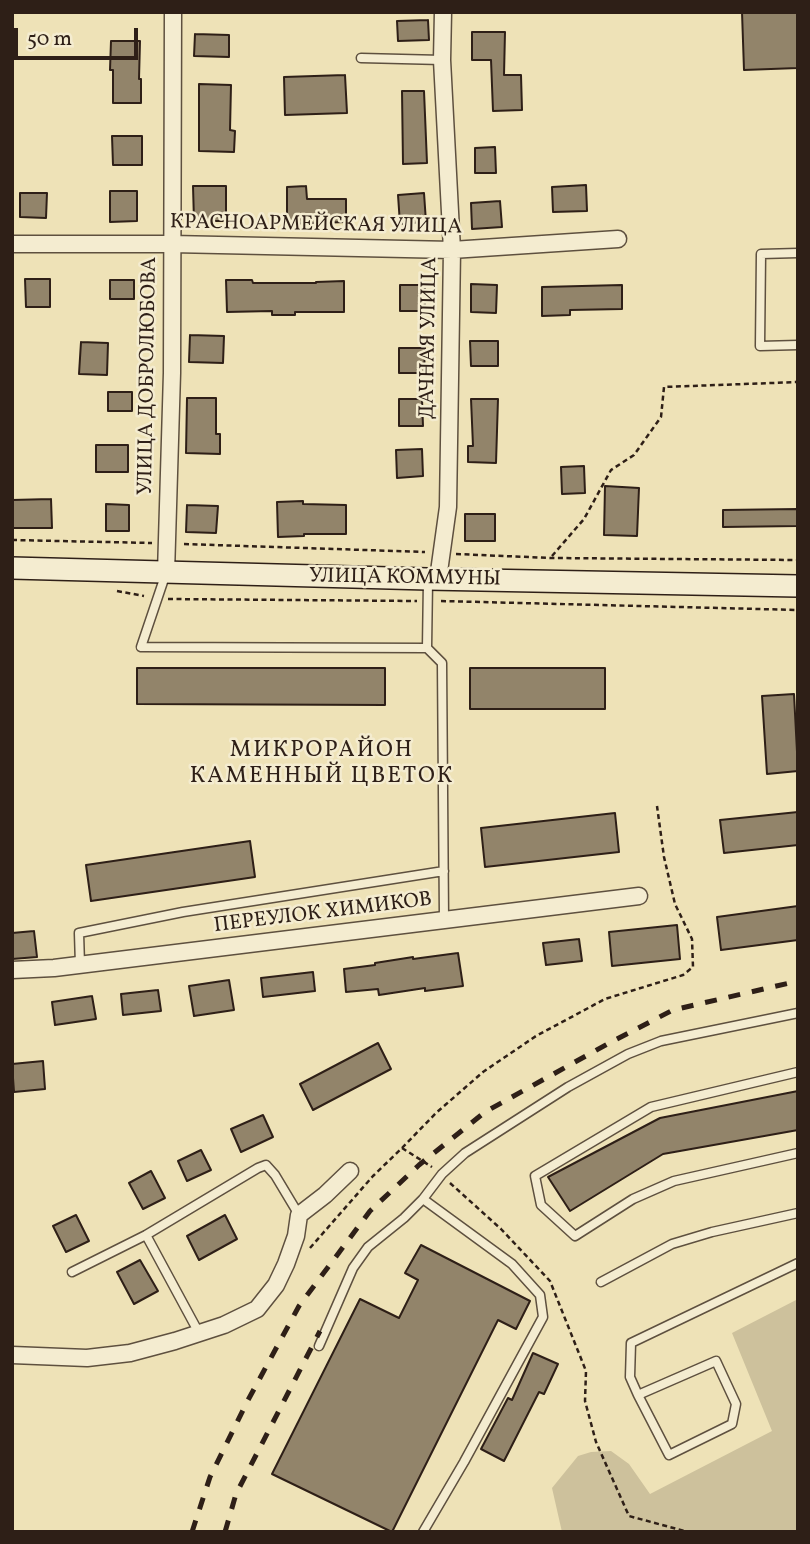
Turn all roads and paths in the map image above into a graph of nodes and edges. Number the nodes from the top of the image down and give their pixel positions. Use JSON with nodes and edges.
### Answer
{"nodes":[{"id":1,"x":173,"y":12,"type":"edge"},
{"id":2,"x":443,"y":12,"type":"edge"},
{"id":3,"x":360,"y":58,"type":"dead end"},
{"id":4,"x":442,"y":60,"type":"junction"},
{"id":5,"x":618,"y":239,"type":"dead end"},
{"id":6,"x":12,"y":244,"type":"edge"},
{"id":7,"x":172,"y":244,"type":"junction"},
{"id":8,"x":452,"y":250,"type":"junction"},
{"id":9,"x":798,"y":253,"type":"edge"},
{"id":10,"x":798,"y":345,"type":"edge"},
{"id":11,"x":798,"y":382,"type":"edge"},
{"id":12,"x":12,"y":540,"type":"edge"},
{"id":13,"x":167,"y":544,"type":"junction"},
{"id":14,"x":441,"y":553,"type":"junction"},
{"id":15,"x":551,"y":558,"type":"junction"},
{"id":16,"x":798,"y":560,"type":"edge"},
{"id":17,"x":12,"y":568,"type":"edge"},
{"id":18,"x":166,"y":573,"type":"junction"},
{"id":19,"x":433,"y":579,"type":"junction"},
{"id":20,"x":798,"y":586,"type":"edge"},
{"id":21,"x":118,"y":591,"type":"dead end"},
{"id":22,"x":158,"y":599,"type":"junction"},
{"id":23,"x":427,"y":601,"type":"junction"},
{"id":24,"x":798,"y":610,"type":"edge"},
{"id":25,"x":427,"y":648,"type":"junction"},
{"id":26,"x":657,"y":806,"type":"dead end"},
{"id":27,"x":444,"y":871,"type":"junction"},
{"id":28,"x":639,"y":896,"type":"dead end"},
{"id":29,"x":444,"y":920,"type":"junction"},
{"id":30,"x":80,"y":965,"type":"junction"},
{"id":31,"x":12,"y":970,"type":"edge"},
{"id":32,"x":798,"y":1013,"type":"edge"},
{"id":33,"x":798,"y":1072,"type":"edge"},
{"id":34,"x":402,"y":1148,"type":"junction"},
{"id":35,"x":798,"y":1153,"type":"edge"},
{"id":36,"x":350,"y":1171,"type":"dead end"},
{"id":37,"x":442,"y":1174,"type":"junction"},
{"id":38,"x":423,"y":1199,"type":"junction"},
{"id":39,"x":798,"y":1213,"type":"edge"},
{"id":40,"x":299,"y":1215,"type":"junction"},
{"id":41,"x":146,"y":1235,"type":"junction"},
{"id":42,"x":309,"y":1249,"type":"dead end"},
{"id":43,"x":798,"y":1263,"type":"edge"},
{"id":44,"x":72,"y":1272,"type":"dead end"},
{"id":45,"x":601,"y":1282,"type":"dead end"},
{"id":46,"x":199,"y":1333,"type":"junction"},
{"id":47,"x":319,"y":1346,"type":"dead end"},
{"id":48,"x":12,"y":1355,"type":"edge"},
{"id":49,"x":638,"y":1395,"type":"junction"},
{"id":50,"x":423,"y":1532,"type":"edge"},
{"id":51,"x":688,"y":1532,"type":"edge"}],
"edges":[{"from":1,"to":7,"type":"street","name":"УЛИЦА ДОБРОЛЮБОВА"},
{"from":2,"to":4,"type":"street","name":"ДАЧНАЯ УЛИЦА"},
{"from":3,"to":4,"type":"lane"},
{"from":4,"to":8,"type":"street","name":"ДАЧНАЯ УЛИЦА"},
{"from":5,"to":8,"type":"street","name":"КРАСНОАРМЕЙСКАЯ УЛИЦА"},
{"from":6,"to":7,"type":"street","name":"КРАСНОАРМЕЙСКАЯ УЛИЦА"},
{"from":7,"to":8,"type":"street","name":"КРАСНОАРМЕЙСКАЯ УЛИЦА"},
{"from":7,"to":13,"type":"street","name":"УЛИЦА ДОБРОЛЮБОВА"},
{"from":8,"to":14,"type":"street","name":"ДАЧНАЯ УЛИЦА"},
{"from":9,"to":10,"type":"lane"},
{"from":11,"to":15,"type":"path"},
{"from":12,"to":13,"type":"path"},
{"from":13,"to":14,"type":"path"},
{"from":13,"to":18,"type":"street","name":"УЛИЦА ДОБРОЛЮБОВА"},
{"from":14,"to":15,"type":"path"},
{"from":14,"to":19,"type":"street","name":"ДАЧНАЯ УЛИЦА"},
{"from":15,"to":16,"type":"path"},
{"from":17,"to":18,"type":"street","name":"УЛИЦА КОММУНЫ"},
{"from":18,"to":19,"type":"street","name":"УЛИЦА КОММУНЫ"},
{"from":18,"to":22,"type":"lane"},
{"from":19,"to":20,"type":"street","name":"УЛИЦА КОММУНЫ"},
{"from":19,"to":23,"type":"lane"},
{"from":21,"to":22,"type":"path"},
{"from":22,"to":23,"type":"path"},
{"from":22,"to":25,"type":"lane"},
{"from":23,"to":24,"type":"path"},
{"from":23,"to":25,"type":"lane"},
{"from":25,"to":27,"type":"lane"},
{"from":26,"to":34,"type":"path"},
{"from":27,"to":29,"type":"lane"},
{"from":27,"to":30,"type":"lane"},
{"from":28,"to":29,"type":"street","name":"ПЕРЕУЛОК ХИМИКОВ"},
{"from":29,"to":30,"type":"street","name":"ПЕРЕУЛОК ХИМИКОВ"},
{"from":30,"to":31,"type":"street","name":"ПЕРЕУЛОК ХИМИКОВ"},
{"from":32,"to":37,"type":"lane"},
{"from":33,"to":35,"type":"lane"},
{"from":34,"to":37,"type":"path"},
{"from":34,"to":42,"type":"path"},
{"from":36,"to":40,"type":"street"},
{"from":37,"to":38,"type":"lane"},
{"from":37,"to":51,"type":"path"},
{"from":38,"to":47,"type":"lane"},
{"from":38,"to":50,"type":"lane"},
{"from":39,"to":45,"type":"lane"},
{"from":40,"to":41,"type":"lane"},
{"from":40,"to":46,"type":"street"},
{"from":41,"to":44,"type":"lane"},
{"from":41,"to":46,"type":"lane"},
{"from":43,"to":49,"type":"lane"},
{"from":46,"to":48,"type":"street"},
{"from":49,"to":49,"type":"lane"}]}
